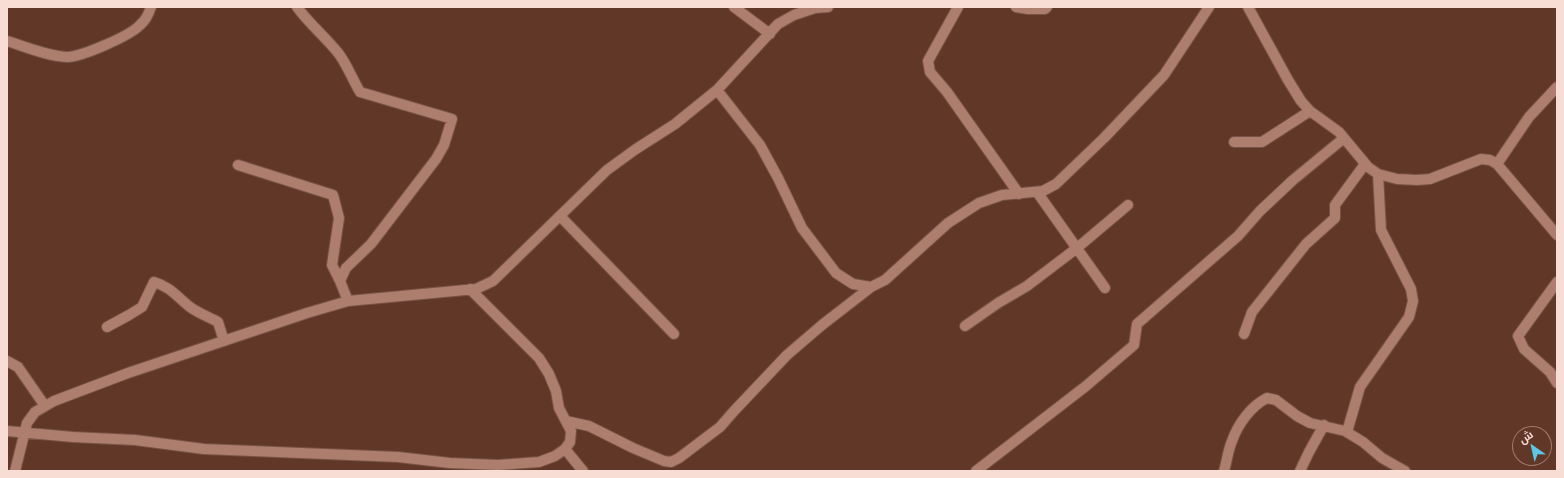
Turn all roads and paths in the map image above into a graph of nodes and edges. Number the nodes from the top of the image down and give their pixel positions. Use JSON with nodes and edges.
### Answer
{"nodes":[{"id":1,"x":151,"y":7,"type":"edge"},
{"id":2,"x":297,"y":7,"type":"edge"},
{"id":3,"x":734,"y":7,"type":"edge"},
{"id":4,"x":828,"y":7,"type":"edge"},
{"id":5,"x":958,"y":7,"type":"edge"},
{"id":6,"x":1016,"y":7,"type":"edge"},
{"id":7,"x":1047,"y":7,"type":"edge"},
{"id":8,"x":1209,"y":7,"type":"edge"},
{"id":9,"x":1248,"y":7,"type":"edge"},
{"id":10,"x":770,"y":34,"type":"junction"},
{"id":11,"x":7,"y":41,"type":"edge"},
{"id":12,"x":1557,"y":87,"type":"edge"},
{"id":13,"x":717,"y":90,"type":"junction"},
{"id":14,"x":1310,"y":111,"type":"junction"},
{"id":15,"x":1344,"y":138,"type":"junction"},
{"id":16,"x":1234,"y":142,"type":"dead end"},
{"id":17,"x":1365,"y":164,"type":"junction"},
{"id":18,"x":1497,"y":164,"type":"junction"},
{"id":19,"x":238,"y":165,"type":"dead end"},
{"id":20,"x":1378,"y":174,"type":"junction"},
{"id":21,"x":1037,"y":192,"type":"junction"},
{"id":22,"x":1019,"y":194,"type":"junction"},
{"id":23,"x":1128,"y":205,"type":"dead end"},
{"id":24,"x":560,"y":216,"type":"junction"},
{"id":25,"x":1557,"y":235,"type":"edge"},
{"id":26,"x":1077,"y":248,"type":"junction"},
{"id":27,"x":340,"y":281,"type":"junction"},
{"id":28,"x":1557,"y":282,"type":"edge"},
{"id":29,"x":872,"y":287,"type":"junction"},
{"id":30,"x":1105,"y":288,"type":"dead end"},
{"id":31,"x":470,"y":289,"type":"junction"},
{"id":32,"x":348,"y":301,"type":"junction"},
{"id":33,"x":964,"y":326,"type":"dead end"},
{"id":34,"x":107,"y":327,"type":"dead end"},
{"id":35,"x":674,"y":334,"type":"dead end"},
{"id":36,"x":1244,"y":334,"type":"dead end"},
{"id":37,"x":224,"y":341,"type":"junction"},
{"id":38,"x":7,"y":361,"type":"edge"},
{"id":39,"x":1557,"y":383,"type":"edge"},
{"id":40,"x":45,"y":406,"type":"junction"},
{"id":41,"x":566,"y":421,"type":"junction"},
{"id":42,"x":1324,"y":425,"type":"junction"},
{"id":43,"x":7,"y":431,"type":"edge"},
{"id":44,"x":25,"y":432,"type":"junction"},
{"id":45,"x":1347,"y":432,"type":"junction"},
{"id":46,"x":565,"y":449,"type":"junction"},
{"id":47,"x":445,"y":467,"type":"edge"},
{"id":48,"x":980,"y":470,"type":"edge"},
{"id":49,"x":15,"y":471,"type":"edge"},
{"id":50,"x":583,"y":471,"type":"edge"},
{"id":51,"x":1224,"y":471,"type":"edge"},
{"id":52,"x":1300,"y":471,"type":"edge"},
{"id":53,"x":1405,"y":471,"type":"edge"}],
"edges":[{"from":1,"to":11,"type":"street"},
{"from":2,"to":27,"type":"street"},
{"from":3,"to":10,"type":"street"},
{"from":4,"to":10,"type":"street"},
{"from":5,"to":22,"type":"street"},
{"from":6,"to":7,"type":"street"},
{"from":8,"to":21,"type":"street"},
{"from":9,"to":14,"type":"street"},
{"from":10,"to":13,"type":"street"},
{"from":12,"to":18,"type":"street"},
{"from":13,"to":24,"type":"street"},
{"from":13,"to":29,"type":"street"},
{"from":14,"to":15,"type":"street"},
{"from":14,"to":16,"type":"street"},
{"from":15,"to":17,"type":"street"},
{"from":15,"to":48,"type":"street"},
{"from":17,"to":20,"type":"street"},
{"from":17,"to":36,"type":"street"},
{"from":18,"to":20,"type":"street"},
{"from":18,"to":25,"type":"street"},
{"from":19,"to":27,"type":"street"},
{"from":20,"to":45,"type":"street"},
{"from":21,"to":22,"type":"street"},
{"from":21,"to":26,"type":"street"},
{"from":22,"to":29,"type":"street"},
{"from":23,"to":26,"type":"street"},
{"from":24,"to":31,"type":"street"},
{"from":24,"to":35,"type":"street"},
{"from":26,"to":30,"type":"street"},
{"from":26,"to":33,"type":"street"},
{"from":27,"to":32,"type":"street"},
{"from":28,"to":39,"type":"street"},
{"from":29,"to":41,"type":"street"},
{"from":31,"to":32,"type":"street"},
{"from":31,"to":41,"type":"street"},
{"from":32,"to":37,"type":"street"},
{"from":34,"to":37,"type":"street"},
{"from":37,"to":40,"type":"street"},
{"from":38,"to":40,"type":"street"},
{"from":40,"to":44,"type":"street"},
{"from":41,"to":46,"type":"street"},
{"from":42,"to":45,"type":"street"},
{"from":42,"to":51,"type":"street"},
{"from":42,"to":52,"type":"street"},
{"from":43,"to":44,"type":"street"},
{"from":44,"to":47,"type":"street"},
{"from":44,"to":49,"type":"street"},
{"from":45,"to":53,"type":"street"},
{"from":46,"to":47,"type":"street"},
{"from":46,"to":50,"type":"street"}]}
